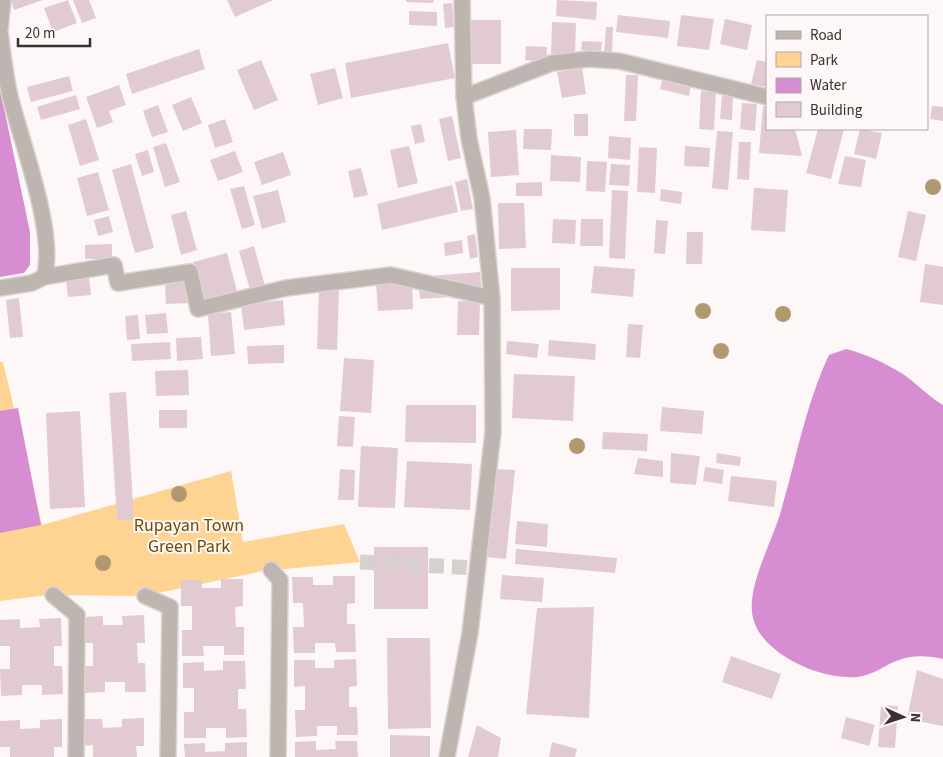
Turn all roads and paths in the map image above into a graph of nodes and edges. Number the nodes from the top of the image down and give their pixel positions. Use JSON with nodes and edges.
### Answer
{"nodes":[{"id":1,"x":2,"y":0,"type":"edge"},
{"id":2,"x":462,"y":0,"type":"edge"},
{"id":3,"x":0,"y":31,"type":"edge"},
{"id":4,"x":464,"y":97,"type":"junction"},
{"id":5,"x":766,"y":97,"type":"edge"},
{"id":6,"x":44,"y":277,"type":"junction"},
{"id":7,"x":0,"y":288,"type":"edge"},
{"id":8,"x":492,"y":298,"type":"junction"},
{"id":9,"x":276,"y":575,"type":"dead end"},
{"id":10,"x":52,"y":595,"type":"dead end"},
{"id":11,"x":145,"y":596,"type":"dead end"},
{"id":12,"x":76,"y":757,"type":"edge"},
{"id":13,"x":168,"y":757,"type":"edge"},
{"id":14,"x":278,"y":757,"type":"edge"},
{"id":15,"x":447,"y":757,"type":"edge"}],
"edges":[{"from":1,"to":3,"type":"street"},
{"from":2,"to":4,"type":"street"},
{"from":3,"to":6,"type":"street"},
{"from":4,"to":5,"type":"street"},
{"from":4,"to":8,"type":"street"},
{"from":6,"to":7,"type":"street"},
{"from":6,"to":8,"type":"street"},
{"from":8,"to":15,"type":"street"},
{"from":9,"to":14,"type":"street"},
{"from":10,"to":12,"type":"street"},
{"from":11,"to":13,"type":"street"}]}
